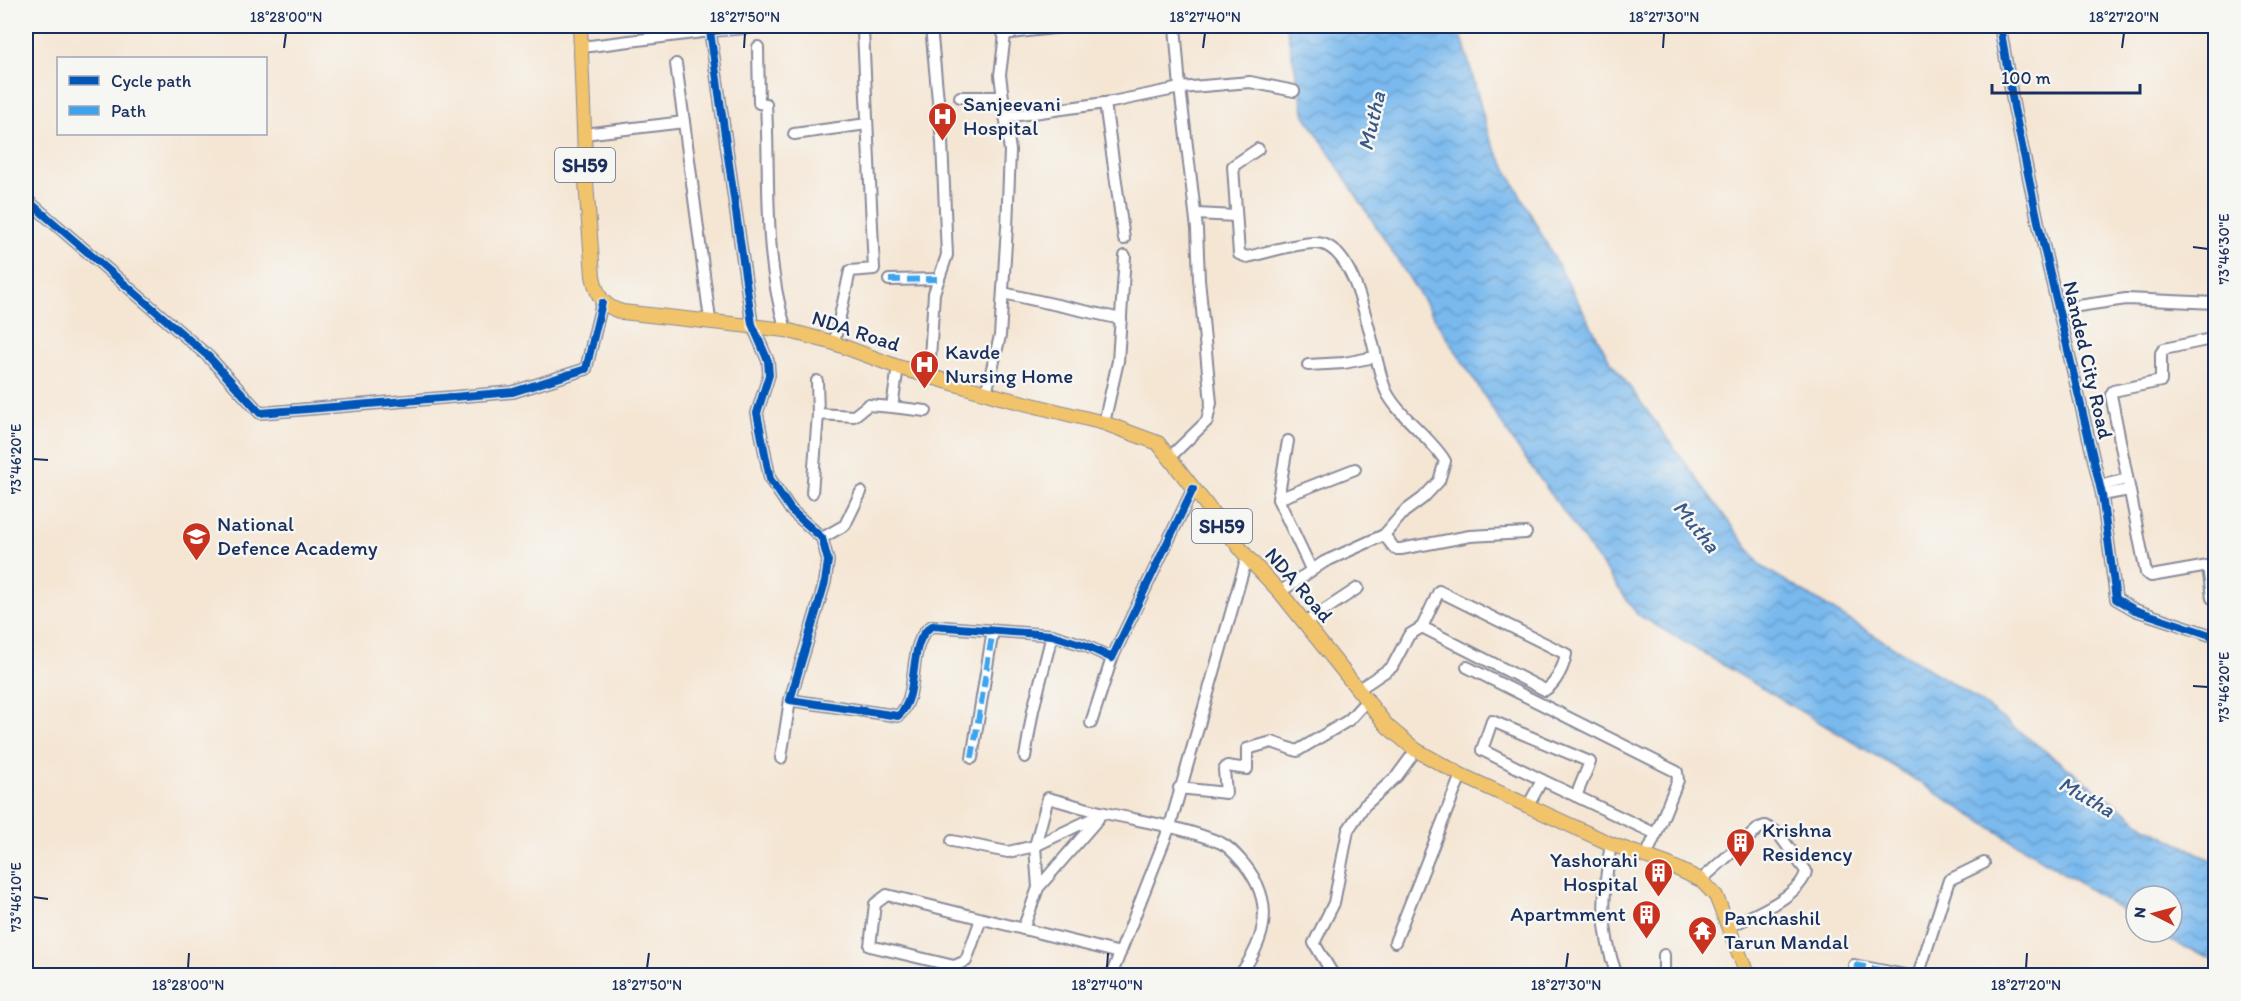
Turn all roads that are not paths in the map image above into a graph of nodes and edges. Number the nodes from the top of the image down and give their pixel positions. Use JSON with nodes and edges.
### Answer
{"nodes":[{"id":1,"x":580,"y":26,"type":"edge"},
{"id":2,"x":767,"y":26,"type":"edge"},
{"id":3,"x":1070,"y":26,"type":"edge"},
{"id":4,"x":1175,"y":26,"type":"edge"},
{"id":5,"x":2000,"y":26,"type":"edge"},
{"id":6,"x":931,"y":27,"type":"edge"},
{"id":7,"x":710,"y":28,"type":"edge"},
{"id":8,"x":1005,"y":30,"type":"edge"},
{"id":9,"x":863,"y":31,"type":"dead end"},
{"id":10,"x":582,"y":47,"type":"junction"},
{"id":11,"x":758,"y":47,"type":"dead end"},
{"id":12,"x":676,"y":64,"type":"dead end"},
{"id":13,"x":1180,"y":88,"type":"junction"},
{"id":14,"x":1294,"y":91,"type":"dead end"},
{"id":15,"x":960,"y":97,"type":"dead end"},
{"id":16,"x":1001,"y":97,"type":"junction"},
{"id":17,"x":1105,"y":103,"type":"junction"},
{"id":18,"x":1005,"y":117,"type":"junction"},
{"id":19,"x":684,"y":122,"type":"junction"},
{"id":20,"x":867,"y":124,"type":"junction"},
{"id":21,"x":584,"y":134,"type":"junction"},
{"id":22,"x":794,"y":134,"type":"dead end"},
{"id":23,"x":1258,"y":149,"type":"dead end"},
{"id":24,"x":26,"y":199,"type":"edge"},
{"id":25,"x":1196,"y":214,"type":"junction"},
{"id":26,"x":1236,"y":216,"type":"junction"},
{"id":27,"x":1124,"y":239,"type":"dead end"},
{"id":28,"x":1125,"y":256,"type":"dead end"},
{"id":29,"x":939,"y":279,"type":"junction"},
{"id":30,"x":889,"y":280,"type":"dead end"},
{"id":31,"x":1003,"y":293,"type":"junction"},
{"id":32,"x":602,"y":303,"type":"junction"},
{"id":33,"x":2216,"y":303,"type":"edge"},
{"id":34,"x":2058,"y":309,"type":"junction"},
{"id":35,"x":1121,"y":319,"type":"junction"},
{"id":36,"x":710,"y":320,"type":"junction"},
{"id":37,"x":752,"y":324,"type":"junction"},
{"id":38,"x":786,"y":330,"type":"junction"},
{"id":39,"x":2216,"y":338,"type":"edge"},
{"id":40,"x":834,"y":343,"type":"junction"},
{"id":41,"x":1375,"y":357,"type":"junction"},
{"id":42,"x":1308,"y":364,"type":"dead end"},
{"id":43,"x":898,"y":367,"type":"junction"},
{"id":44,"x":929,"y":375,"type":"junction"},
{"id":45,"x":817,"y":381,"type":"dead end"},
{"id":46,"x":986,"y":393,"type":"junction"},
{"id":47,"x":892,"y":406,"type":"junction"},
{"id":48,"x":926,"y":411,"type":"dead end"},
{"id":49,"x":818,"y":414,"type":"junction"},
{"id":50,"x":1104,"y":423,"type":"junction"},
{"id":51,"x":1288,"y":441,"type":"dead end"},
{"id":52,"x":1170,"y":457,"type":"junction"},
{"id":53,"x":1355,"y":469,"type":"dead end"},
{"id":54,"x":2127,"y":478,"type":"junction"},
{"id":55,"x":1193,"y":489,"type":"junction"},
{"id":56,"x":2101,"y":490,"type":"junction"},
{"id":57,"x":2129,"y":490,"type":"junction"},
{"id":58,"x":861,"y":492,"type":"dead end"},
{"id":59,"x":812,"y":493,"type":"dead end"},
{"id":60,"x":1278,"y":499,"type":"junction"},
{"id":61,"x":1526,"y":532,"type":"dead end"},
{"id":62,"x":1384,"y":535,"type":"junction"},
{"id":63,"x":822,"y":538,"type":"junction"},
{"id":64,"x":1247,"y":557,"type":"junction"},
{"id":65,"x":1311,"y":569,"type":"junction"},
{"id":66,"x":1358,"y":588,"type":"dead end"},
{"id":67,"x":1280,"y":592,"type":"junction"},
{"id":68,"x":2216,"y":600,"type":"edge"},
{"id":69,"x":1305,"y":623,"type":"junction"},
{"id":70,"x":1422,"y":627,"type":"junction"},
{"id":71,"x":993,"y":630,"type":"junction"},
{"id":72,"x":1052,"y":635,"type":"junction"},
{"id":73,"x":2216,"y":637,"type":"edge"},
{"id":74,"x":1112,"y":658,"type":"junction"},
{"id":75,"x":1467,"y":667,"type":"dead end"},
{"id":76,"x":1364,"y":694,"type":"junction"},
{"id":77,"x":790,"y":700,"type":"junction"},
{"id":78,"x":1091,"y":723,"type":"dead end"},
{"id":79,"x":1416,"y":750,"type":"junction"},
{"id":80,"x":1025,"y":757,"type":"dead end"},
{"id":81,"x":781,"y":758,"type":"dead end"},
{"id":82,"x":972,"y":758,"type":"dead end"},
{"id":83,"x":1461,"y":775,"type":"junction"},
{"id":84,"x":1542,"y":780,"type":"junction"},
{"id":85,"x":1179,"y":788,"type":"junction"},
{"id":86,"x":1576,"y":796,"type":"junction"},
{"id":87,"x":1528,"y":806,"type":"junction"},
{"id":88,"x":1104,"y":813,"type":"junction"},
{"id":89,"x":1170,"y":826,"type":"junction"},
{"id":90,"x":1656,"y":834,"type":"junction"},
{"id":91,"x":952,"y":841,"type":"dead end"},
{"id":92,"x":1611,"y":844,"type":"junction"},
{"id":93,"x":1035,"y":846,"type":"junction"},
{"id":94,"x":1646,"y":856,"type":"junction"},
{"id":95,"x":1984,"y":863,"type":"dead end"},
{"id":96,"x":1701,"y":880,"type":"junction"},
{"id":97,"x":1038,"y":888,"type":"junction"},
{"id":98,"x":981,"y":919,"type":"junction"},
{"id":99,"x":1728,"y":927,"type":"junction"},
{"id":100,"x":1023,"y":929,"type":"junction"},
{"id":101,"x":1395,"y":942,"type":"dead end"},
{"id":102,"x":1120,"y":953,"type":"junction"},
{"id":103,"x":1664,"y":955,"type":"dead end"},
{"id":104,"x":1854,"y":965,"type":"dead end"},
{"id":105,"x":1745,"y":969,"type":"edge"},
{"id":106,"x":1080,"y":975,"type":"edge"},
{"id":107,"x":1099,"y":975,"type":"edge"},
{"id":108,"x":1111,"y":975,"type":"edge"},
{"id":109,"x":1239,"y":975,"type":"edge"},
{"id":110,"x":1334,"y":975,"type":"edge"},
{"id":111,"x":1617,"y":975,"type":"edge"},
{"id":112,"x":1664,"y":975,"type":"edge"},
{"id":113,"x":1910,"y":975,"type":"edge"},
{"id":114,"x":1918,"y":975,"type":"edge"}],
"edges":[{"from":1,"to":10,"type":"main road","number":"SH59"},
{"from":2,"to":7,"type":"street"},
{"from":3,"to":8,"type":"street"},
{"from":4,"to":13,"type":"street"},
{"from":5,"to":34,"type":"street","name":"Nanded City Road"},
{"from":6,"to":29,"type":"street"},
{"from":7,"to":10,"type":"street"},
{"from":7,"to":37,"type":"street"},
{"from":8,"to":16,"type":"street"},
{"from":9,"to":20,"type":"street"},
{"from":10,"to":21,"type":"main road","number":"SH59"},
{"from":11,"to":38,"type":"street"},
{"from":12,"to":19,"type":"street"},
{"from":13,"to":14,"type":"street"},
{"from":13,"to":17,"type":"street"},
{"from":13,"to":25,"type":"street"},
{"from":15,"to":16,"type":"street"},
{"from":16,"to":18,"type":"street"},
{"from":17,"to":18,"type":"street"},
{"from":17,"to":27,"type":"street"},
{"from":18,"to":31,"type":"street"},
{"from":19,"to":21,"type":"street"},
{"from":19,"to":36,"type":"street"},
{"from":20,"to":22,"type":"street"},
{"from":20,"to":40,"type":"street"},
{"from":21,"to":32,"type":"main road","number":"SH59"},
{"from":23,"to":26,"type":"street"},
{"from":24,"to":32,"type":"street"},
{"from":25,"to":26,"type":"street"},
{"from":25,"to":52,"type":"street"},
{"from":26,"to":41,"type":"street"},
{"from":28,"to":35,"type":"street"},
{"from":29,"to":30,"type":"street"},
{"from":29,"to":44,"type":"street"},
{"from":31,"to":35,"type":"street"},
{"from":31,"to":46,"type":"street"},
{"from":32,"to":36,"type":"main road","name":"NDA Road","number":"SH59"},
{"from":33,"to":34,"type":"street","name":"Nanded City Road"},
{"from":34,"to":56,"type":"street","name":"Nanded City Road"},
{"from":35,"to":50,"type":"street"},
{"from":36,"to":37,"type":"main road","name":"NDA Road","number":"SH59"},
{"from":37,"to":38,"type":"main road","name":"NDA Road","number":"SH59"},
{"from":37,"to":63,"type":"street"},
{"from":38,"to":40,"type":"main road","name":"NDA Road","number":"SH59"},
{"from":39,"to":54,"type":"street"},
{"from":40,"to":43,"type":"main road","name":"NDA Road","number":"SH59"},
{"from":41,"to":42,"type":"street"},
{"from":41,"to":62,"type":"street"},
{"from":43,"to":44,"type":"main road","name":"NDA Road","number":"SH59"},
{"from":43,"to":47,"type":"street"},
{"from":44,"to":46,"type":"main road","name":"NDA Road","number":"SH59"},
{"from":45,"to":49,"type":"street"},
{"from":46,"to":50,"type":"main road","name":"NDA Road","number":"SH59"},
{"from":47,"to":48,"type":"street"},
{"from":47,"to":49,"type":"street"},
{"from":49,"to":59,"type":"street"},
{"from":50,"to":52,"type":"main road","name":"NDA Road","number":"SH59"},
{"from":51,"to":60,"type":"street"},
{"from":52,"to":55,"type":"main road","name":"NDA Road","number":"SH59"},
{"from":53,"to":60,"type":"street"},
{"from":54,"to":56,"type":"street"},
{"from":54,"to":57,"type":"street"},
{"from":55,"to":64,"type":"main road","name":"NDA Road","number":"SH59"},
{"from":55,"to":74,"type":"street"},
{"from":56,"to":57,"type":"street"},
{"from":56,"to":73,"type":"street","name":"Nanded City Road"},
{"from":57,"to":68,"type":"street"},
{"from":58,"to":63,"type":"street"},
{"from":60,"to":65,"type":"street"},
{"from":61,"to":62,"type":"street"},
{"from":62,"to":65,"type":"street"},
{"from":63,"to":77,"type":"street"},
{"from":64,"to":67,"type":"main road","name":"NDA Road","number":"SH59"},
{"from":64,"to":85,"type":"street"},
{"from":65,"to":67,"type":"street"},
{"from":66,"to":69,"type":"street"},
{"from":67,"to":69,"type":"main road","name":"NDA Road","number":"SH59"},
{"from":69,"to":76,"type":"main road","name":"NDA Road","number":"SH59"},
{"from":70,"to":70,"type":"street"},
{"from":70,"to":76,"type":"street"},
{"from":71,"to":72,"type":"street"},
{"from":71,"to":77,"type":"street"},
{"from":71,"to":82,"type":"street"},
{"from":72,"to":74,"type":"street"},
{"from":72,"to":80,"type":"street"},
{"from":74,"to":78,"type":"street"},
{"from":75,"to":90,"type":"street"},
{"from":76,"to":79,"type":"main road","name":"NDA Road","number":"SH59"},
{"from":76,"to":85,"type":"street"},
{"from":77,"to":81,"type":"street"},
{"from":79,"to":83,"type":"main road","name":"NDA Road","number":"SH59"},
{"from":79,"to":110,"type":"street"},
{"from":83,"to":87,"type":"main road","name":"NDA Road","number":"SH59"},
{"from":83,"to":101,"type":"street"},
{"from":84,"to":86,"type":"street"},
{"from":84,"to":86,"type":"street"},
{"from":84,"to":87,"type":"street"},
{"from":85,"to":89,"type":"street"},
{"from":86,"to":90,"type":"street"},
{"from":87,"to":92,"type":"main road","name":"NDA Road","number":"SH59"},
{"from":88,"to":89,"type":"street"},
{"from":88,"to":93,"type":"street"},
{"from":88,"to":93,"type":"street"},
{"from":88,"to":97,"type":"street"},
{"from":89,"to":102,"type":"street"},
{"from":89,"to":109,"type":"street"},
{"from":90,"to":94,"type":"street"},
{"from":91,"to":93,"type":"street"},
{"from":92,"to":94,"type":"main road","name":"NDA Road","number":"SH59"},
{"from":92,"to":111,"type":"street"},
{"from":93,"to":97,"type":"street"},
{"from":94,"to":96,"type":"main road","name":"NDA Road","number":"SH59"},
{"from":95,"to":114,"type":"street"},
{"from":96,"to":99,"type":"main road","name":"NDA Road","number":"SH59"},
{"from":96,"to":99,"type":"street"},
{"from":97,"to":100,"type":"street"},
{"from":98,"to":98,"type":"street"},
{"from":98,"to":100,"type":"street"},
{"from":99,"to":105,"type":"main road","name":"NDA Road","number":"SH59"},
{"from":100,"to":102,"type":"street"},
{"from":102,"to":108,"type":"street"},
{"from":103,"to":112,"type":"street"},
{"from":104,"to":113,"type":"street"},
{"from":106,"to":107,"type":"street"}]}
